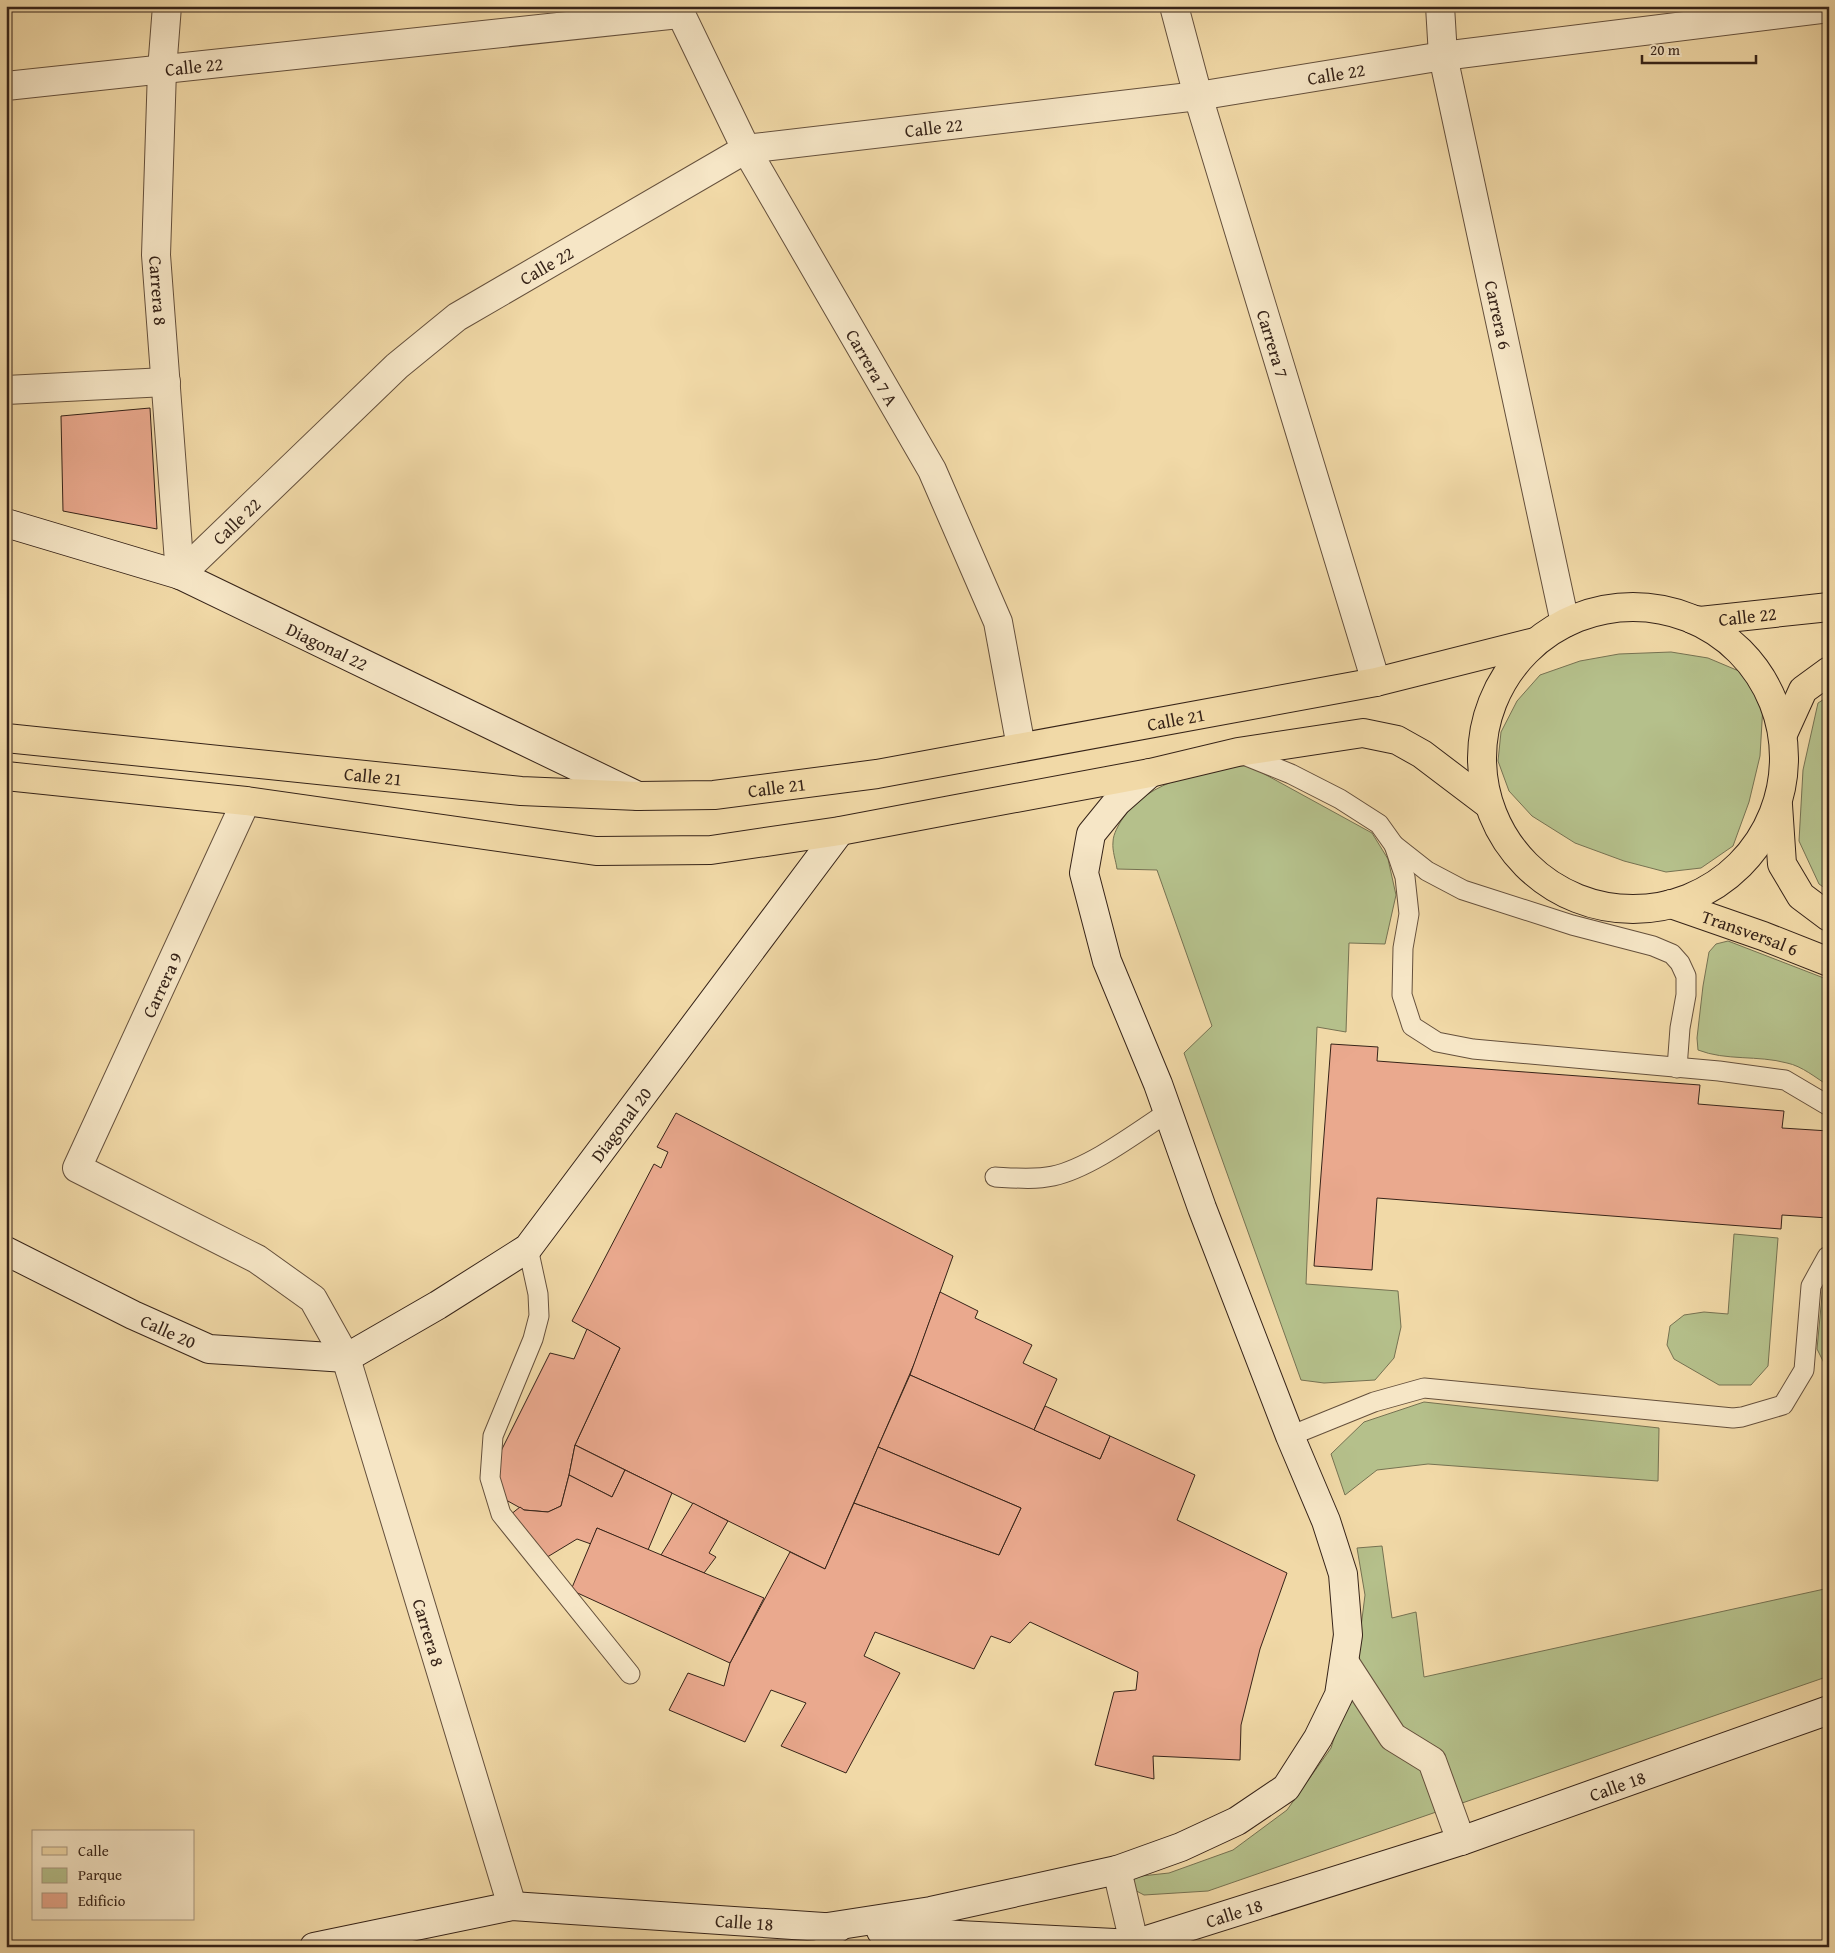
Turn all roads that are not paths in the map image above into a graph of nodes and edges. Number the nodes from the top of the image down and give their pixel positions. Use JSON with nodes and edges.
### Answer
{"nodes":[{"id":1,"x":167,"y":6,"type":"edge"},
{"id":2,"x":1174,"y":6,"type":"edge"},
{"id":3,"x":1440,"y":6,"type":"edge"},
{"id":4,"x":1829,"y":8,"type":"edge"},
{"id":5,"x":678,"y":10,"type":"edge"},
{"id":6,"x":1444,"y":56,"type":"junction"},
{"id":7,"x":162,"y":70,"type":"junction"},
{"id":8,"x":6,"y":86,"type":"edge"},
{"id":9,"x":1198,"y":96,"type":"junction"},
{"id":10,"x":746,"y":149,"type":"junction"},
{"id":11,"x":166,"y":382,"type":"junction"},
{"id":12,"x":6,"y":390,"type":"edge"},
{"id":13,"x":6,"y":523,"type":"edge"},
{"id":14,"x":180,"y":575,"type":"junction"},
{"id":15,"x":1829,"y":607,"type":"edge"},
{"id":16,"x":1668,"y":611,"type":"junction"},
{"id":17,"x":1564,"y":623,"type":"junction"},
{"id":18,"x":1535,"y":642,"type":"junction"},
{"id":19,"x":1829,"y":671,"type":"edge"},
{"id":20,"x":1376,"y":682,"type":"junction"},
{"id":21,"x":1783,"y":734,"type":"junction"},
{"id":22,"x":6,"y":738,"type":"edge"},
{"id":23,"x":1021,"y":747,"type":"junction"},
{"id":24,"x":1238,"y":752,"type":"junction"},
{"id":25,"x":1150,"y":773,"type":"junction"},
{"id":26,"x":6,"y":776,"type":"edge"},
{"id":27,"x":638,"y":796,"type":"junction"},
{"id":28,"x":246,"y":802,"type":"junction"},
{"id":29,"x":1778,"y":802,"type":"junction"},
{"id":30,"x":1488,"y":804,"type":"junction"},
{"id":31,"x":840,"y":831,"type":"junction"},
{"id":32,"x":1394,"y":845,"type":"junction"},
{"id":33,"x":1671,"y":904,"type":"junction"},
{"id":34,"x":1829,"y":917,"type":"edge"},
{"id":35,"x":1829,"y":962,"type":"edge"},
{"id":36,"x":1677,"y":1068,"type":"junction"},
{"id":37,"x":1829,"y":1106,"type":"edge"},
{"id":38,"x":1168,"y":1112,"type":"junction"},
{"id":39,"x":77,"y":1168,"type":"joint"},
{"id":40,"x":996,"y":1177,"type":"dead end"},
{"id":41,"x":528,"y":1248,"type":"junction"},
{"id":42,"x":6,"y":1251,"type":"edge"},
{"id":43,"x":1829,"y":1257,"type":"edge"},
{"id":44,"x":346,"y":1358,"type":"junction"},
{"id":45,"x":1290,"y":1436,"type":"junction"},
{"id":46,"x":1345,"y":1663,"type":"junction"},
{"id":47,"x":630,"y":1674,"type":"dead end"},
{"id":48,"x":1829,"y":1710,"type":"edge"},
{"id":49,"x":1461,"y":1841,"type":"junction"},
{"id":50,"x":1117,"y":1870,"type":"junction"},
{"id":51,"x":512,"y":1906,"type":"junction"},
{"id":52,"x":820,"y":1928,"type":"junction"},
{"id":53,"x":789,"y":1936,"type":"edge"},
{"id":54,"x":1134,"y":1945,"type":"edge"},
{"id":55,"x":314,"y":1947,"type":"edge"}],
"edges":[{"from":1,"to":7,"type":"street","name":"Carrera 8"},
{"from":2,"to":9,"type":"street","name":"Carrera 7"},
{"from":3,"to":6,"type":"street","name":"Carrera 6"},
{"from":4,"to":6,"type":"street","name":"Calle 22"},
{"from":5,"to":7,"type":"street","name":"Calle 22"},
{"from":5,"to":10,"type":"street","name":"Carrera 7 A"},
{"from":6,"to":9,"type":"street","name":"Calle 22"},
{"from":6,"to":17,"type":"street","name":"Carrera 6"},
{"from":7,"to":8,"type":"street","name":"Calle 22"},
{"from":7,"to":11,"type":"street","name":"Carrera 8"},
{"from":9,"to":10,"type":"street","name":"Calle 22"},
{"from":9,"to":20,"type":"street","name":"Carrera 7"},
{"from":10,"to":14,"type":"street","name":"Calle 22"},
{"from":10,"to":23,"type":"street","name":"Carrera 7 A"},
{"from":11,"to":12,"type":"street"},
{"from":11,"to":14,"type":"street","name":"Carrera 8"},
{"from":13,"to":14,"type":"street","name":"Diagonal 22"},
{"from":14,"to":27,"type":"street","name":"Diagonal 22"},
{"from":15,"to":16,"type":"main road","name":"Calle 22"},
{"from":16,"to":17,"type":"main road","name":"Calle 21"},
{"from":16,"to":21,"type":"main road","name":"Calle 21"},
{"from":17,"to":18,"type":"main road","name":"Calle 21"},
{"from":18,"to":20,"type":"main road","name":"Calle 21"},
{"from":18,"to":30,"type":"main road","name":"Calle 21"},
{"from":19,"to":21,"type":"main road"},
{"from":20,"to":23,"type":"main road","name":"Calle 21"},
{"from":21,"to":29,"type":"main road","name":"Calle 21"},
{"from":22,"to":27,"type":"main road","name":"Calle 21"},
{"from":23,"to":27,"type":"main road","name":"Calle 21"},
{"from":24,"to":25,"type":"main road","name":"Calle 21"},
{"from":24,"to":30,"type":"main road","name":"Calle 21"},
{"from":24,"to":32,"type":"lane"},
{"from":25,"to":31,"type":"main road","name":"Calle 21"},
{"from":25,"to":38,"type":"street"},
{"from":26,"to":28,"type":"main road","name":"Calle 21"},
{"from":28,"to":31,"type":"main road","name":"Calle 21"},
{"from":28,"to":39,"type":"street","name":"Carrera 9"},
{"from":29,"to":33,"type":"main road","name":"Calle 21"},
{"from":29,"to":34,"type":"main road"},
{"from":30,"to":33,"type":"main road","name":"Calle 21"},
{"from":31,"to":41,"type":"street","name":"Diagonal 20"},
{"from":32,"to":36,"type":"lane"},
{"from":32,"to":36,"type":"lane"},
{"from":33,"to":35,"type":"main road","name":"Transversal 6"},
{"from":36,"to":37,"type":"lane"},
{"from":38,"to":40,"type":"lane"},
{"from":38,"to":45,"type":"street"},
{"from":39,"to":44,"type":"street","name":"Carrera 8"},
{"from":41,"to":44,"type":"street","name":"Diagonal 20"},
{"from":41,"to":47,"type":"lane"},
{"from":42,"to":44,"type":"street","name":"Calle 20"},
{"from":43,"to":45,"type":"lane"},
{"from":44,"to":51,"type":"street","name":"Carrera 8"},
{"from":45,"to":46,"type":"street"},
{"from":46,"to":49,"type":"street"},
{"from":46,"to":50,"type":"street"},
{"from":48,"to":49,"type":"street","name":"Calle 18"},
{"from":49,"to":54,"type":"street","name":"Calle 18"},
{"from":50,"to":52,"type":"street"},
{"from":50,"to":54,"type":"street"},
{"from":51,"to":53,"type":"street","name":"Calle 18"},
{"from":51,"to":55,"type":"street","name":"Calle 18"},
{"from":52,"to":53,"type":"street","name":"Calle 18"},
{"from":52,"to":54,"type":"street","name":"Calle 18"}]}
